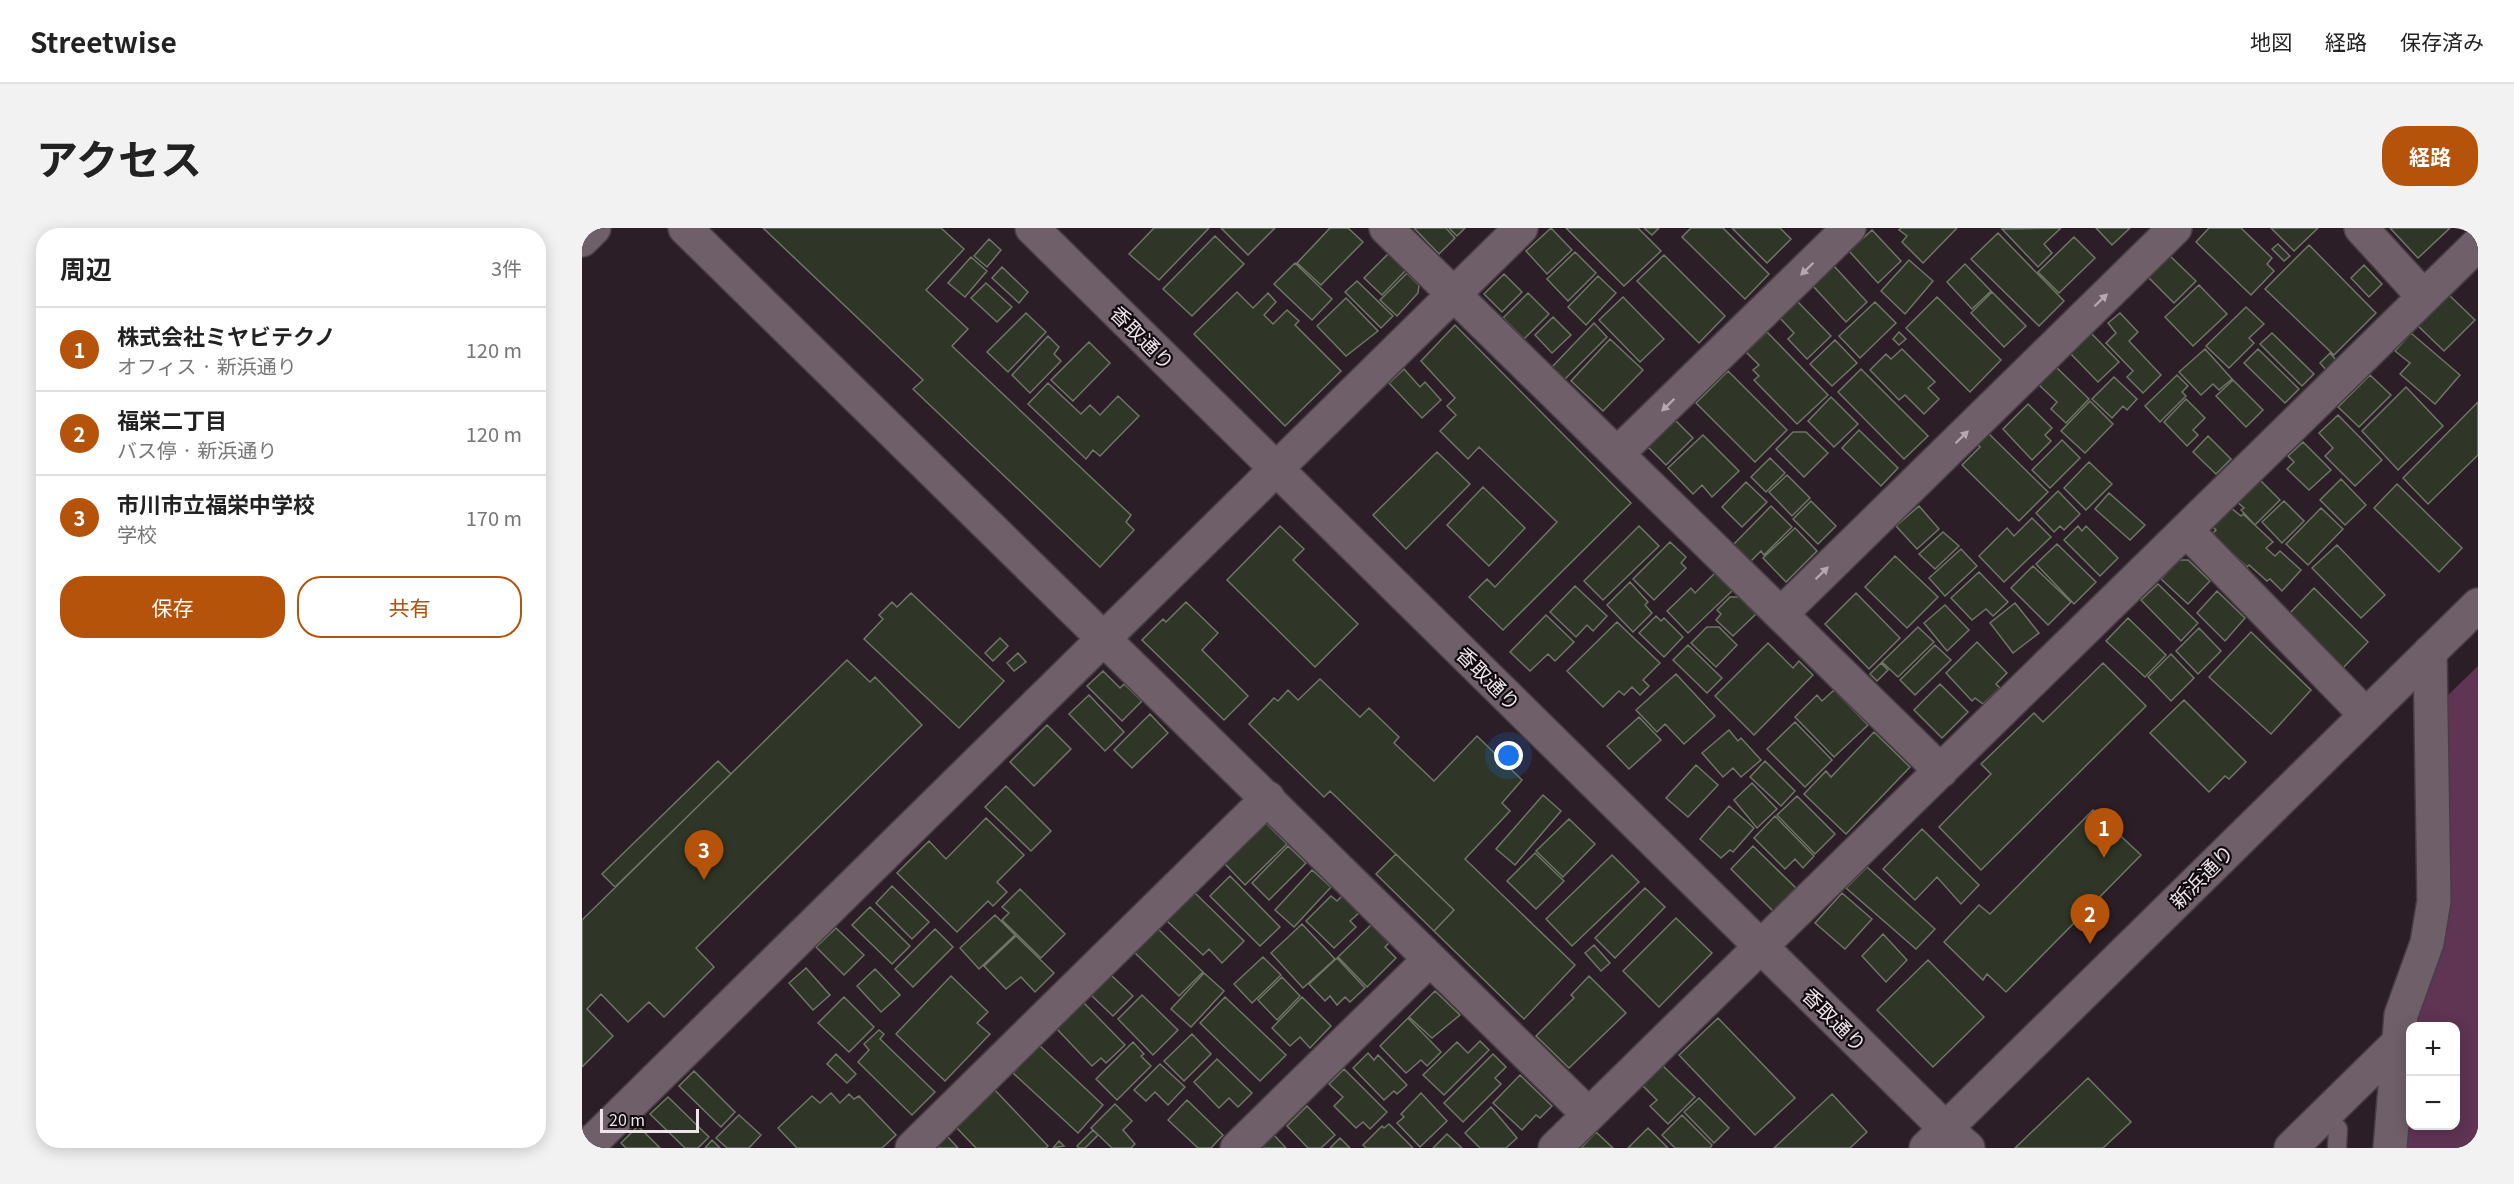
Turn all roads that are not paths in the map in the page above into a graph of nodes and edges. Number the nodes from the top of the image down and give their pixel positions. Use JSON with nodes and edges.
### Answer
{"nodes":[{"id":1,"x":594,"y":228,"type":"edge"},
{"id":2,"x":685,"y":228,"type":"edge"},
{"id":3,"x":1032,"y":228,"type":"edge"},
{"id":4,"x":1386,"y":228,"type":"edge"},
{"id":5,"x":1521,"y":228,"type":"edge"},
{"id":6,"x":1849,"y":228,"type":"edge"},
{"id":7,"x":2175,"y":228,"type":"edge"},
{"id":8,"x":2361,"y":228,"type":"edge"},
{"id":9,"x":582,"y":240,"type":"edge"},
{"id":10,"x":2478,"y":244,"type":"edge"},
{"id":11,"x":1454,"y":294,"type":"junction"},
{"id":12,"x":2424,"y":297,"type":"junction"},
{"id":13,"x":1617,"y":454,"type":"junction"},
{"id":14,"x":1278,"y":469,"type":"junction"},
{"id":15,"x":2186,"y":530,"type":"junction"},
{"id":16,"x":2478,"y":605,"type":"edge"},
{"id":17,"x":1780,"y":614,"type":"junction"},
{"id":18,"x":1105,"y":638,"type":"junction"},
{"id":19,"x":2430,"y":652,"type":"junction"},
{"id":20,"x":2365,"y":714,"type":"junction"},
{"id":21,"x":1941,"y":771,"type":"junction"},
{"id":22,"x":1268,"y":798,"type":"junction"},
{"id":23,"x":1761,"y":946,"type":"junction"},
{"id":24,"x":1430,"y":959,"type":"junction"},
{"id":25,"x":2397,"y":1044,"type":"junction"},
{"id":26,"x":1589,"y":1115,"type":"junction"},
{"id":27,"x":2325,"y":1115,"type":"junction"},
{"id":28,"x":1947,"y":1142,"type":"edge"},
{"id":29,"x":585,"y":1148,"type":"edge"},
{"id":30,"x":912,"y":1148,"type":"edge"},
{"id":31,"x":1237,"y":1148,"type":"edge"},
{"id":32,"x":1555,"y":1148,"type":"edge"},
{"id":33,"x":2291,"y":1148,"type":"edge"},
{"id":34,"x":2337,"y":1148,"type":"edge"},
{"id":35,"x":2390,"y":1148,"type":"edge"}],
"edges":[{"from":1,"to":9,"type":"street"},
{"from":2,"to":18,"type":"street"},
{"from":3,"to":14,"type":"street","name":"香取通り"},
{"from":4,"to":11,"type":"street"},
{"from":5,"to":11,"type":"street"},
{"from":6,"to":13,"type":"street","one_way":true},
{"from":17,"to":7,"type":"street","one_way":true},
{"from":8,"to":12,"type":"street"},
{"from":10,"to":12,"type":"street"},
{"from":11,"to":13,"type":"street"},
{"from":11,"to":14,"type":"street"},
{"from":12,"to":15,"type":"street"},
{"from":13,"to":17,"type":"street"},
{"from":14,"to":18,"type":"street"},
{"from":14,"to":23,"type":"street","name":"香取通り"},
{"from":15,"to":20,"type":"street"},
{"from":15,"to":21,"type":"street"},
{"from":16,"to":19,"type":"street","name":"新浜通り"},
{"from":17,"to":21,"type":"street"},
{"from":18,"to":22,"type":"street"},
{"from":18,"to":29,"type":"street"},
{"from":19,"to":20,"type":"street","name":"新浜通り"},
{"from":19,"to":25,"type":"street"},
{"from":20,"to":28,"type":"street","name":"新浜通り"},
{"from":21,"to":23,"type":"street"},
{"from":22,"to":24,"type":"street"},
{"from":22,"to":30,"type":"street"},
{"from":23,"to":26,"type":"street"},
{"from":23,"to":28,"type":"street","name":"香取通り"},
{"from":24,"to":26,"type":"street"},
{"from":24,"to":31,"type":"street"},
{"from":25,"to":27,"type":"street"},
{"from":25,"to":35,"type":"street"},
{"from":26,"to":32,"type":"street"},
{"from":27,"to":33,"type":"street"},
{"from":27,"to":34,"type":"lane"}]}
